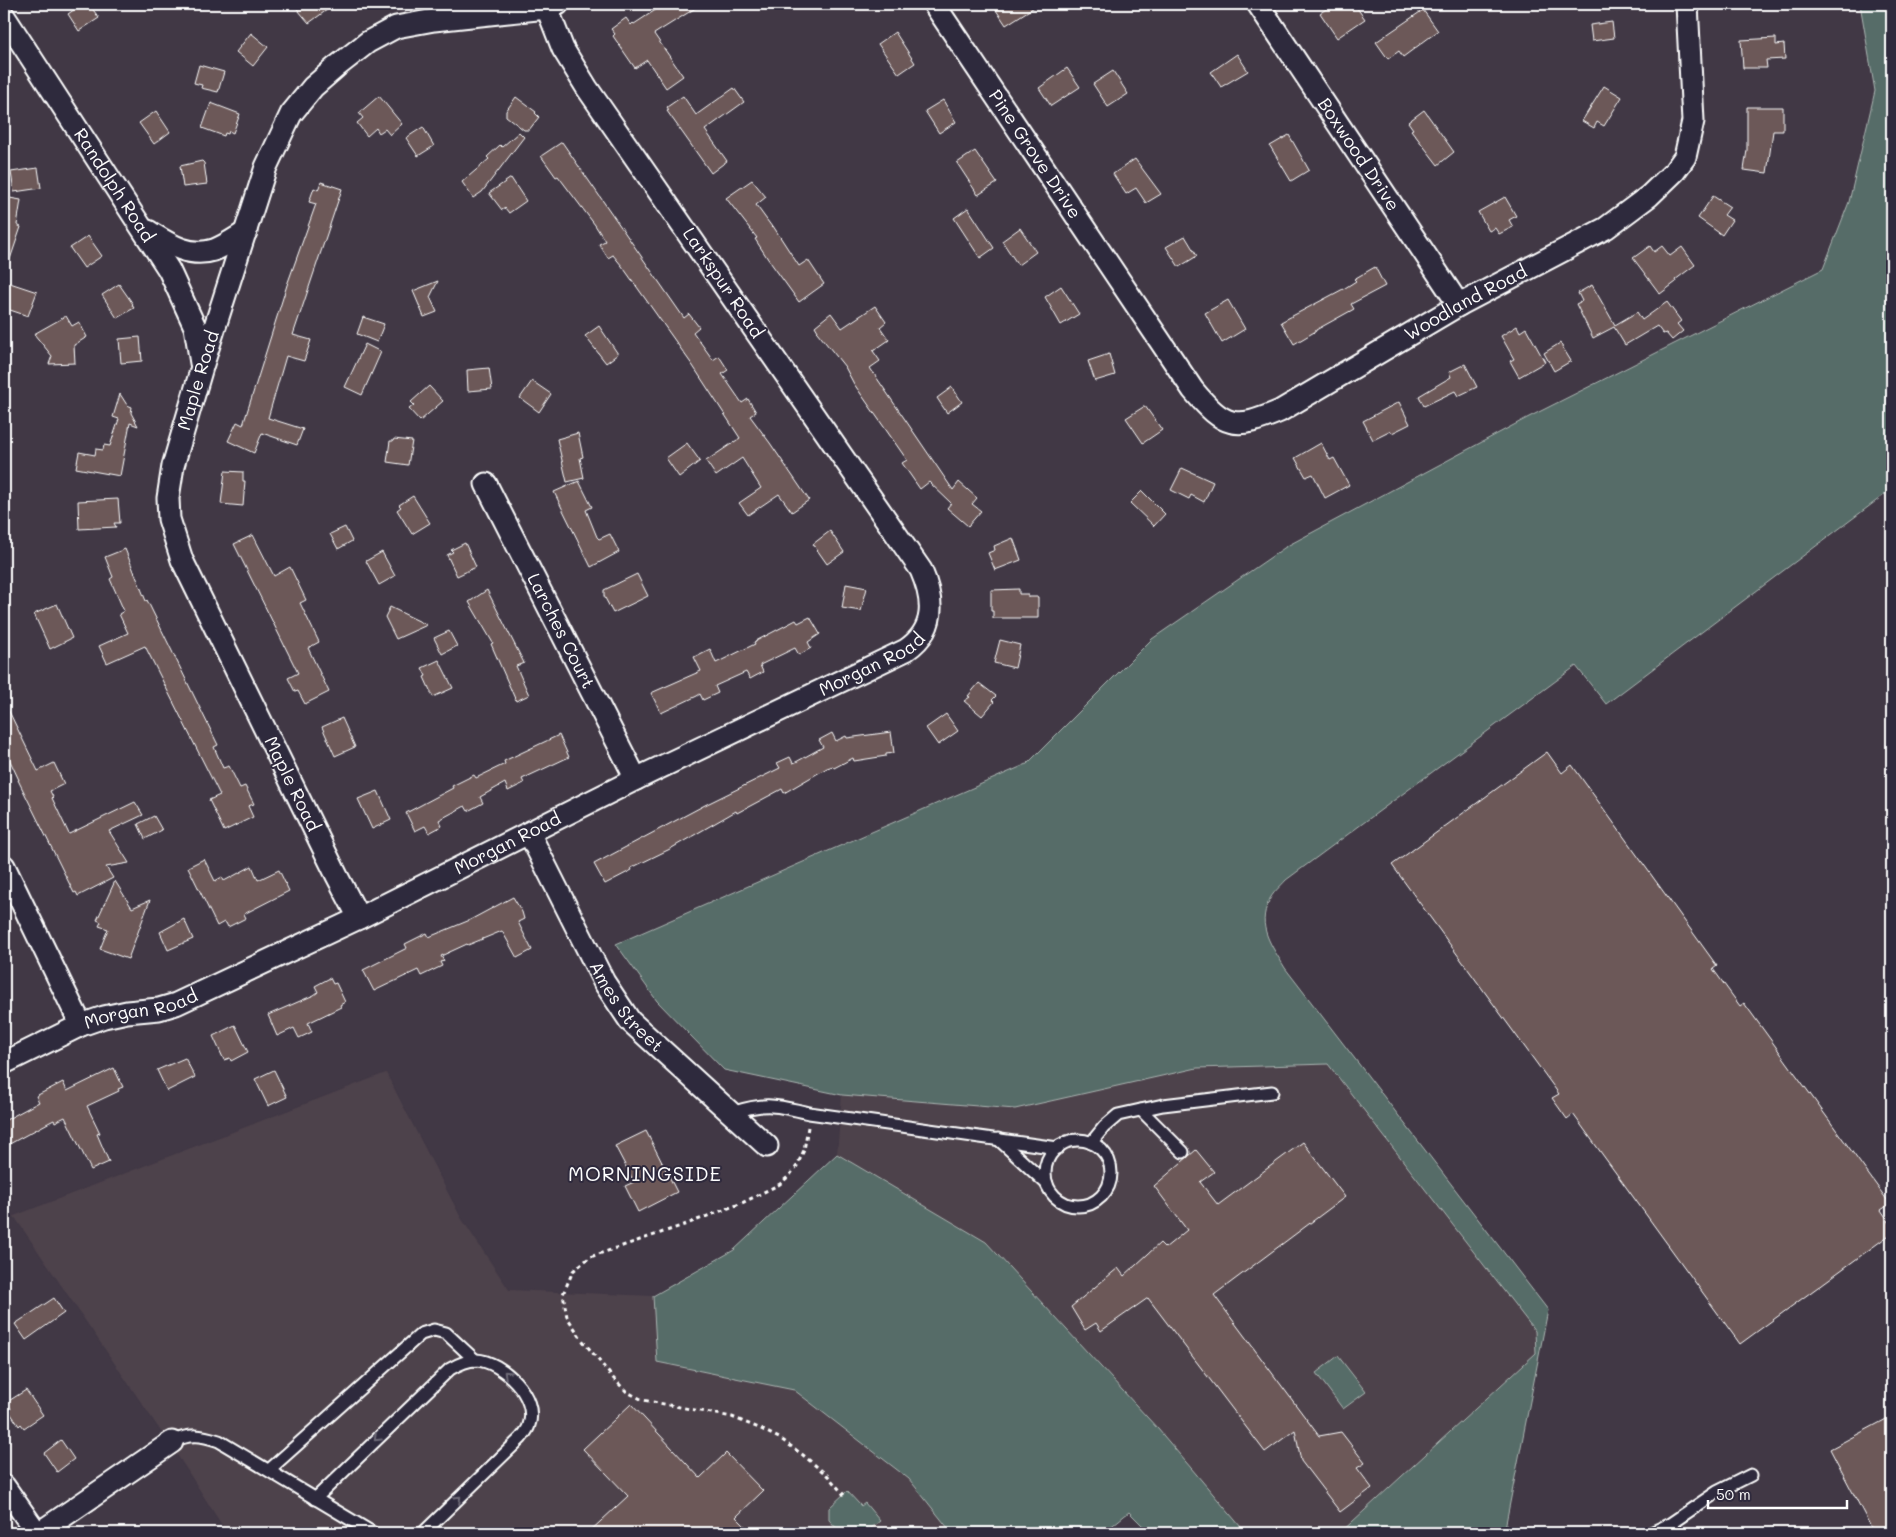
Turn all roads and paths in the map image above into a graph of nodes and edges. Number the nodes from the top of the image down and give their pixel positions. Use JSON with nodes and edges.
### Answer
{"nodes":[{"id":1,"x":10,"y":4,"type":"edge"},
{"id":2,"x":934,"y":4,"type":"edge"},
{"id":3,"x":1258,"y":4,"type":"edge"},
{"id":4,"x":1687,"y":4,"type":"edge"},
{"id":5,"x":552,"y":6,"type":"edge"},
{"id":6,"x":4,"y":15,"type":"edge"},
{"id":7,"x":144,"y":228,"type":"junction"},
{"id":8,"x":246,"y":232,"type":"junction"},
{"id":9,"x":1459,"y":305,"type":"junction"},
{"id":10,"x":1136,"y":306,"type":"joint"},
{"id":11,"x":202,"y":367,"type":"junction"},
{"id":12,"x":486,"y":484,"type":"dead end"},
{"id":13,"x":910,"y":553,"type":"joint"},
{"id":14,"x":636,"y":779,"type":"junction"},
{"id":15,"x":528,"y":833,"type":"junction"},
{"id":16,"x":4,"y":866,"type":"edge"},
{"id":17,"x":358,"y":918,"type":"junction"},
{"id":18,"x":81,"y":1025,"type":"junction"},
{"id":19,"x":4,"y":1063,"type":"edge"},
{"id":20,"x":1272,"y":1092,"type":"dead end"},
{"id":21,"x":1140,"y":1110,"type":"junction"},
{"id":22,"x":731,"y":1113,"type":"junction"},
{"id":23,"x":809,"y":1113,"type":"junction"},
{"id":24,"x":998,"y":1139,"type":"junction"},
{"id":25,"x":1091,"y":1143,"type":"junction"},
{"id":26,"x":767,"y":1146,"type":"dead end"},
{"id":27,"x":1058,"y":1148,"type":"junction"},
{"id":28,"x":1183,"y":1152,"type":"dead end"},
{"id":29,"x":1047,"y":1184,"type":"junction"},
{"id":30,"x":475,"y":1360,"type":"junction"},
{"id":31,"x":172,"y":1442,"type":"joint"},
{"id":32,"x":268,"y":1470,"type":"junction"},
{"id":33,"x":1752,"y":1475,"type":"dead end"},
{"id":34,"x":4,"y":1486,"type":"edge"},
{"id":35,"x":844,"y":1495,"type":"dead end"},
{"id":36,"x":315,"y":1498,"type":"junction"},
{"id":37,"x":1673,"y":1528,"type":"edge"},
{"id":38,"x":38,"y":1533,"type":"edge"},
{"id":39,"x":373,"y":1533,"type":"edge"},
{"id":40,"x":423,"y":1533,"type":"edge"},
{"id":41,"x":1651,"y":1533,"type":"edge"}],
"edges":[{"from":1,"to":6,"type":"street"},
{"from":2,"to":10,"type":"street","name":"Pine Grove Drive"},
{"from":3,"to":9,"type":"street","name":"Boxwood Drive"},
{"from":4,"to":9,"type":"street","name":"Woodland Road"},
{"from":5,"to":8,"type":"street","name":"Maple Road"},
{"from":5,"to":13,"type":"street","name":"Larkspur Road"},
{"from":6,"to":7,"type":"street","name":"Randolph Road"},
{"from":7,"to":8,"type":"street"},
{"from":7,"to":11,"type":"street","name":"Randolph Road"},
{"from":8,"to":11,"type":"street","name":"Maple Road"},
{"from":9,"to":10,"type":"street","name":"Woodland Road"},
{"from":11,"to":17,"type":"street","name":"Maple Road"},
{"from":12,"to":14,"type":"street","name":"Larches Court"},
{"from":13,"to":14,"type":"street","name":"Morgan Road"},
{"from":14,"to":15,"type":"street","name":"Morgan Road"},
{"from":15,"to":17,"type":"street","name":"Morgan Road"},
{"from":15,"to":22,"type":"street","name":"Ames Street"},
{"from":16,"to":18,"type":"street"},
{"from":17,"to":18,"type":"street","name":"Morgan Road"},
{"from":18,"to":19,"type":"street","name":"Morgan Road"},
{"from":20,"to":21,"type":"lane"},
{"from":21,"to":25,"type":"lane"},
{"from":21,"to":28,"type":"lane"},
{"from":22,"to":23,"type":"lane"},
{"from":22,"to":26,"type":"street","name":"Ames Street"},
{"from":23,"to":24,"type":"lane"},
{"from":23,"to":35,"type":"path"},
{"from":24,"to":27,"type":"lane"},
{"from":24,"to":29,"type":"lane"},
{"from":25,"to":27,"type":"lane"},
{"from":25,"to":29,"type":"lane"},
{"from":27,"to":29,"type":"lane"},
{"from":30,"to":32,"type":"lane"},
{"from":30,"to":36,"type":"lane","one_way":true},
{"from":40,"to":30,"type":"lane","one_way":true},
{"from":31,"to":32,"type":"lane"},
{"from":31,"to":38,"type":"street"},
{"from":32,"to":36,"type":"lane"},
{"from":33,"to":37,"type":"lane"},
{"from":34,"to":38,"type":"street"},
{"from":36,"to":39,"type":"lane"},
{"from":37,"to":41,"type":"lane"}]}
